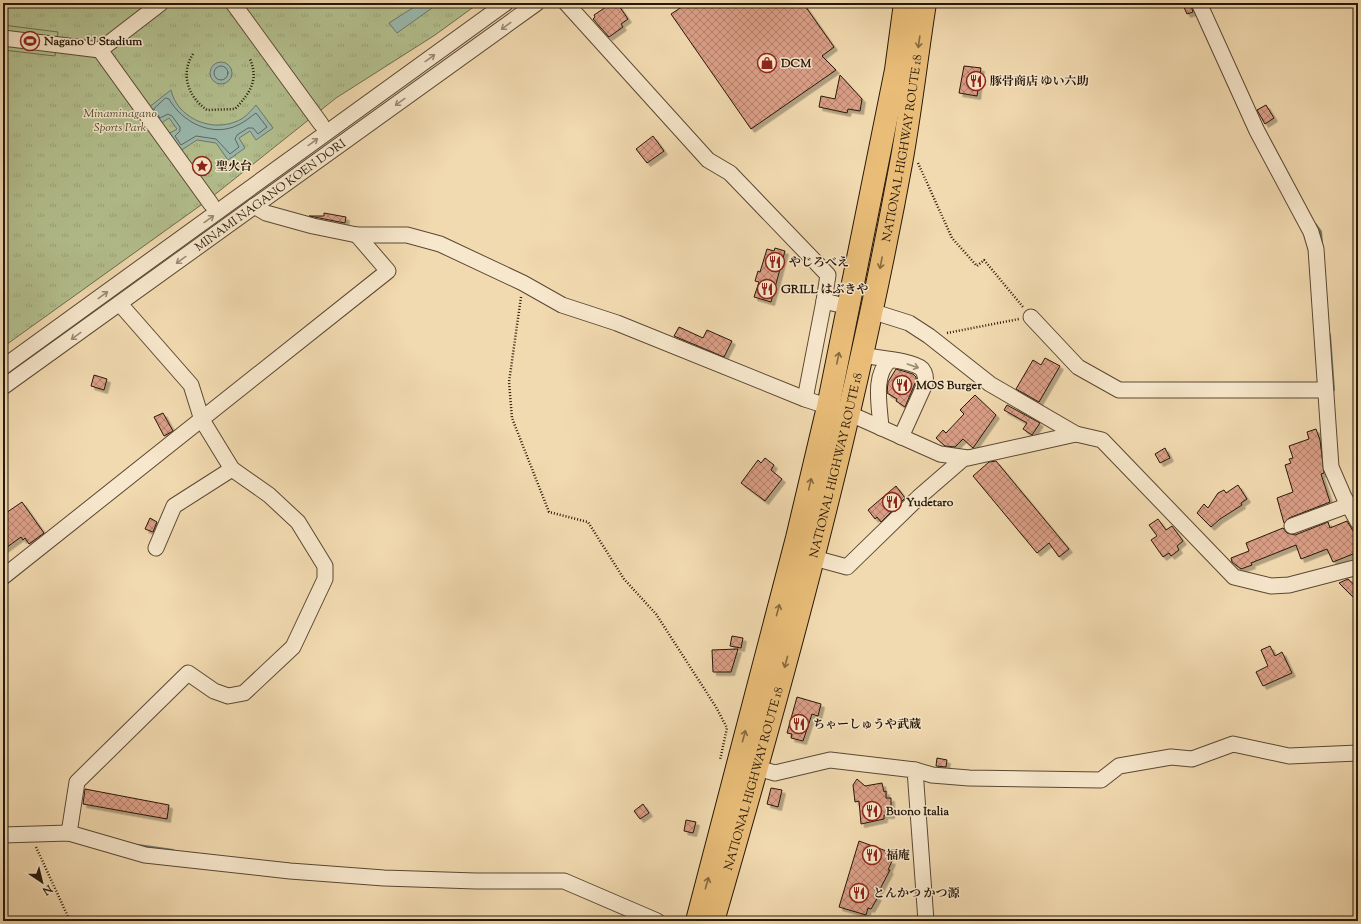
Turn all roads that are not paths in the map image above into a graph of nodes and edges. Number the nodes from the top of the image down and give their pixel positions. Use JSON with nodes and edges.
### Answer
{"nodes":[{"id":1,"x":161,"y":3,"type":"edge"},
{"id":2,"x":233,"y":3,"type":"edge"},
{"id":3,"x":506,"y":3,"type":"edge"},
{"id":4,"x":537,"y":3,"type":"edge"},
{"id":5,"x":566,"y":3,"type":"edge"},
{"id":6,"x":906,"y":3,"type":"edge"},
{"id":7,"x":925,"y":3,"type":"edge"},
{"id":8,"x":1199,"y":3,"type":"edge"},
{"id":9,"x":3,"y":38,"type":"edge"},
{"id":10,"x":100,"y":50,"type":"junction"},
{"id":11,"x":321,"y":124,"type":"dead end"},
{"id":12,"x":211,"y":204,"type":"dead end"},
{"id":13,"x":254,"y":206,"type":"junction"},
{"id":14,"x":357,"y":235,"type":"junction"},
{"id":15,"x":824,"y":301,"type":"junction"},
{"id":16,"x":120,"y":304,"type":"junction"},
{"id":17,"x":849,"y":307,"type":"junction"},
{"id":18,"x":871,"y":311,"type":"junction"},
{"id":19,"x":1031,"y":317,"type":"road end"},
{"id":20,"x":861,"y":355,"type":"junction"},
{"id":21,"x":890,"y":360,"type":"junction"},
{"id":22,"x":3,"y":367,"type":"edge"},
{"id":23,"x":3,"y":387,"type":"edge"},
{"id":24,"x":1325,"y":390,"type":"junction"},
{"id":25,"x":805,"y":399,"type":"junction"},
{"id":26,"x":838,"y":410,"type":"junction"},
{"id":27,"x":202,"y":420,"type":"junction"},
{"id":28,"x":881,"y":428,"type":"junction"},
{"id":29,"x":1076,"y":434,"type":"junction"},
{"id":30,"x":901,"y":437,"type":"junction"},
{"id":31,"x":964,"y":458,"type":"junction"},
{"id":32,"x":232,"y":469,"type":"junction"},
{"id":33,"x":1349,"y":505,"type":"junction"},
{"id":34,"x":1358,"y":522,"type":"edge"},
{"id":35,"x":1292,"y":526,"type":"dead end"},
{"id":36,"x":156,"y":548,"type":"dead end"},
{"id":37,"x":814,"y":558,"type":"junction"},
{"id":38,"x":1358,"y":567,"type":"edge"},
{"id":39,"x":3,"y":577,"type":"edge"},
{"id":40,"x":1358,"y":753,"type":"edge"},
{"id":41,"x":757,"y":768,"type":"junction"},
{"id":42,"x":915,"y":770,"type":"junction"},
{"id":43,"x":69,"y":833,"type":"junction"},
{"id":44,"x":3,"y":835,"type":"edge"},
{"id":45,"x":657,"y":921,"type":"edge"},
{"id":46,"x":697,"y":921,"type":"edge"},
{"id":47,"x":713,"y":921,"type":"edge"},
{"id":48,"x":926,"y":921,"type":"edge"}],
"edges":[{"from":1,"to":10,"type":"street"},
{"from":2,"to":11,"type":"street"},
{"from":22,"to":3,"type":"street","name":"MINAMI NAGANO KOEN DORI","one_way":true},
{"from":4,"to":13,"type":"street","name":"MINAMI NAGANO KOEN DORI","one_way":true},
{"from":5,"to":15,"type":"street"},
{"from":6,"to":17,"type":"highway","name":"NATIONAL HIGHWAY ROUTE 18"},
{"from":7,"to":18,"type":"highway","name":"NATIONAL HIGHWAY ROUTE 18","one_way":true},
{"from":8,"to":24,"type":"street"},
{"from":9,"to":10,"type":"street"},
{"from":10,"to":12,"type":"street"},
{"from":13,"to":14,"type":"street"},
{"from":13,"to":16,"type":"street","name":"MINAMI NAGANO KOEN DORI","one_way":true},
{"from":14,"to":25,"type":"street"},
{"from":14,"to":27,"type":"street"},
{"from":15,"to":17,"type":"street"},
{"from":15,"to":25,"type":"street"},
{"from":16,"to":23,"type":"street","name":"MINAMI NAGANO KOEN DORI","one_way":true},
{"from":16,"to":27,"type":"street"},
{"from":26,"to":17,"type":"highway","name":"NATIONAL HIGHWAY ROUTE 18","one_way":true},
{"from":18,"to":20,"type":"highway","name":"NATIONAL HIGHWAY ROUTE 18"},
{"from":18,"to":29,"type":"street"},
{"from":19,"to":24,"type":"street"},
{"from":20,"to":21,"type":"street"},
{"from":20,"to":26,"type":"highway","name":"NATIONAL HIGHWAY ROUTE 18"},
{"from":21,"to":28,"type":"street"},
{"from":21,"to":30,"type":"street","one_way":true},
{"from":24,"to":33,"type":"street"},
{"from":25,"to":26,"type":"street"},
{"from":26,"to":28,"type":"street"},
{"from":26,"to":37,"type":"highway","name":"NATIONAL HIGHWAY ROUTE 18"},
{"from":46,"to":26,"type":"highway","name":"NATIONAL HIGHWAY ROUTE 18","one_way":true},
{"from":27,"to":32,"type":"street"},
{"from":27,"to":39,"type":"street"},
{"from":28,"to":30,"type":"street"},
{"from":29,"to":31,"type":"street"},
{"from":29,"to":38,"type":"street"},
{"from":30,"to":31,"type":"street"},
{"from":31,"to":37,"type":"street"},
{"from":32,"to":36,"type":"street"},
{"from":32,"to":43,"type":"street"},
{"from":33,"to":34,"type":"street"},
{"from":33,"to":35,"type":"street"},
{"from":37,"to":41,"type":"highway","name":"NATIONAL HIGHWAY ROUTE 18","one_way":true},
{"from":40,"to":42,"type":"street"},
{"from":41,"to":42,"type":"street"},
{"from":41,"to":47,"type":"highway","name":"NATIONAL HIGHWAY ROUTE 18"},
{"from":42,"to":48,"type":"street"},
{"from":43,"to":44,"type":"street"},
{"from":43,"to":45,"type":"street"}]}
